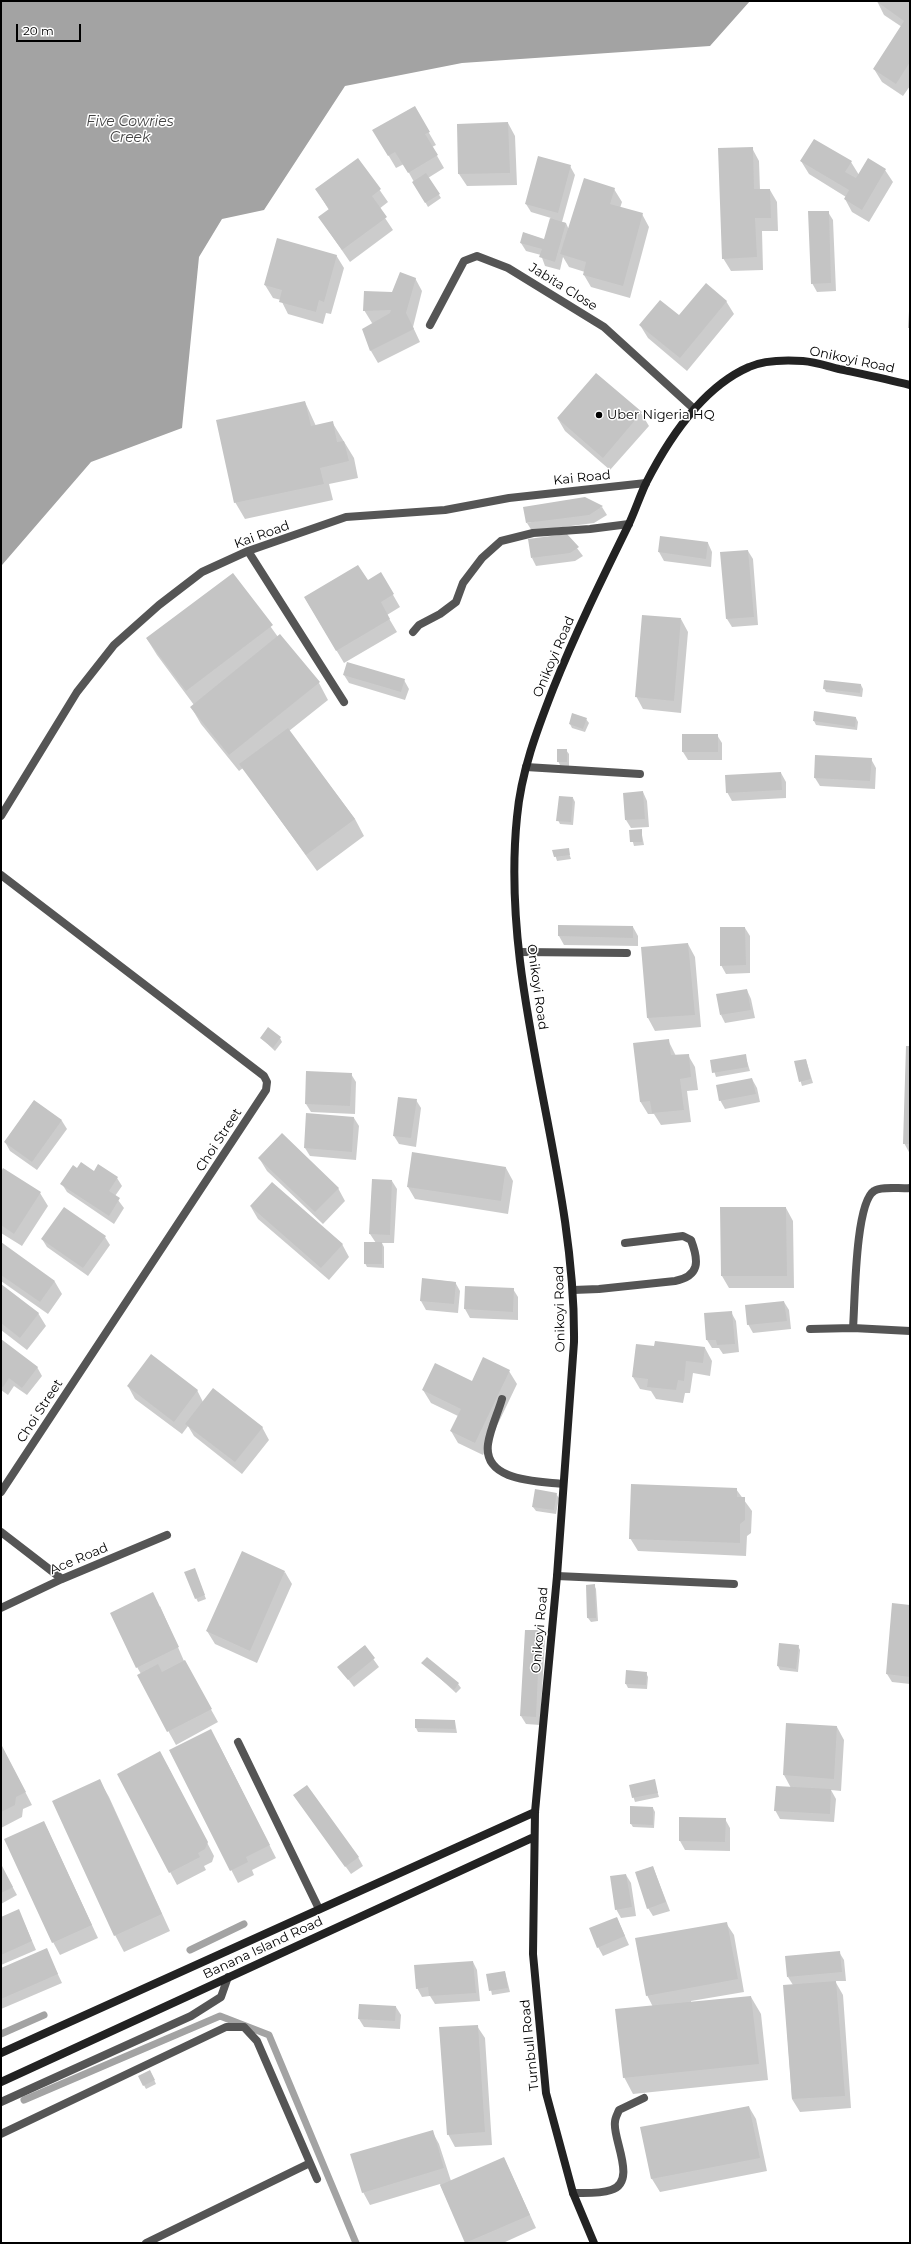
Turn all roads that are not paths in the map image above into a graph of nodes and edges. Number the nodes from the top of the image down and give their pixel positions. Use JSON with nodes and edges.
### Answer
{"nodes":[{"id":1,"x":430,"y":325,"type":"dead end"},
{"id":2,"x":910,"y":385,"type":"edge"},
{"id":3,"x":693,"y":408,"type":"junction"},
{"id":4,"x":646,"y":483,"type":"junction"},
{"id":5,"x":629,"y":524,"type":"junction"},
{"id":6,"x":248,"y":551,"type":"junction"},
{"id":7,"x":413,"y":632,"type":"dead end"},
{"id":8,"x":344,"y":702,"type":"dead end"},
{"id":9,"x":526,"y":767,"type":"junction"},
{"id":10,"x":640,"y":774,"type":"dead end"},
{"id":11,"x":1,"y":816,"type":"edge"},
{"id":12,"x":1,"y":875,"type":"edge"},
{"id":13,"x":520,"y":952,"type":"junction"},
{"id":14,"x":627,"y":953,"type":"dead end"},
{"id":15,"x":910,"y":1188,"type":"edge"},
{"id":16,"x":625,"y":1243,"type":"dead end"},
{"id":17,"x":573,"y":1290,"type":"junction"},
{"id":18,"x":853,"y":1328,"type":"junction"},
{"id":19,"x":810,"y":1329,"type":"dead end"},
{"id":20,"x":910,"y":1331,"type":"edge"},
{"id":21,"x":502,"y":1399,"type":"dead end"},
{"id":22,"x":564,"y":1484,"type":"junction"},
{"id":23,"x":1,"y":1492,"type":"edge"},
{"id":24,"x":1,"y":1532,"type":"edge"},
{"id":25,"x":166,"y":1535,"type":"dead end"},
{"id":26,"x":556,"y":1576,"type":"junction"},
{"id":27,"x":62,"y":1579,"type":"junction"},
{"id":28,"x":734,"y":1584,"type":"dead end"},
{"id":29,"x":1,"y":1608,"type":"edge"},
{"id":30,"x":238,"y":1742,"type":"dead end"},
{"id":31,"x":535,"y":1812,"type":"junction"},
{"id":32,"x":534,"y":1837,"type":"junction"},
{"id":33,"x":318,"y":1909,"type":"junction"},
{"id":34,"x":228,"y":1977,"type":"junction"},
{"id":35,"x":1,"y":2053,"type":"edge"},
{"id":36,"x":1,"y":2082,"type":"edge"},
{"id":37,"x":644,"y":2098,"type":"dead end"},
{"id":38,"x":1,"y":2102,"type":"edge"},
{"id":39,"x":1,"y":2134,"type":"edge"},
{"id":40,"x":310,"y":2163,"type":"junction"},
{"id":41,"x":317,"y":2179,"type":"dead end"},
{"id":42,"x":573,"y":2193,"type":"junction"},
{"id":43,"x":146,"y":2243,"type":"edge"},
{"id":44,"x":594,"y":2243,"type":"edge"}],
"edges":[{"from":1,"to":3,"type":"street","name":"Jabita Close"},
{"from":2,"to":3,"type":"street","name":"Onikoyi Road"},
{"from":3,"to":4,"type":"street","name":"Onikoyi Road"},
{"from":4,"to":5,"type":"street","name":"Onikoyi Road"},
{"from":4,"to":6,"type":"street","name":"Kai Road"},
{"from":5,"to":7,"type":"street"},
{"from":5,"to":9,"type":"street","name":"Onikoyi Road"},
{"from":6,"to":8,"type":"street"},
{"from":6,"to":11,"type":"street","name":"Kai Road"},
{"from":9,"to":10,"type":"street"},
{"from":9,"to":13,"type":"street","name":"Onikoyi Road"},
{"from":12,"to":23,"type":"street","name":"Choi Street"},
{"from":13,"to":14,"type":"street"},
{"from":13,"to":17,"type":"street","name":"Onikoyi Road"},
{"from":15,"to":18,"type":"street"},
{"from":16,"to":17,"type":"street"},
{"from":17,"to":22,"type":"street","name":"Onikoyi Road"},
{"from":18,"to":19,"type":"street"},
{"from":18,"to":20,"type":"street"},
{"from":21,"to":22,"type":"street"},
{"from":22,"to":26,"type":"street","name":"Onikoyi Road"},
{"from":24,"to":27,"type":"street"},
{"from":25,"to":27,"type":"street","name":"Ace Road"},
{"from":26,"to":28,"type":"street"},
{"from":26,"to":31,"type":"street","name":"Onikoyi Road"},
{"from":27,"to":29,"type":"street","name":"Ace Road"},
{"from":30,"to":33,"type":"street"},
{"from":31,"to":32,"type":"street","name":"Onikoyi Road"},
{"from":31,"to":33,"type":"street","name":"Banana Island Road"},
{"from":32,"to":34,"type":"street","name":"Banana Island Road"},
{"from":32,"to":42,"type":"street","name":"Turnbull Road"},
{"from":33,"to":35,"type":"street","name":"Banana Island Road"},
{"from":34,"to":36,"type":"street","name":"Banana Island Road"},
{"from":34,"to":38,"type":"street"},
{"from":37,"to":42,"type":"street"},
{"from":39,"to":40,"type":"street"},
{"from":40,"to":41,"type":"street"},
{"from":40,"to":43,"type":"street"},
{"from":42,"to":44,"type":"street","name":"Turnbull Road"}]}
